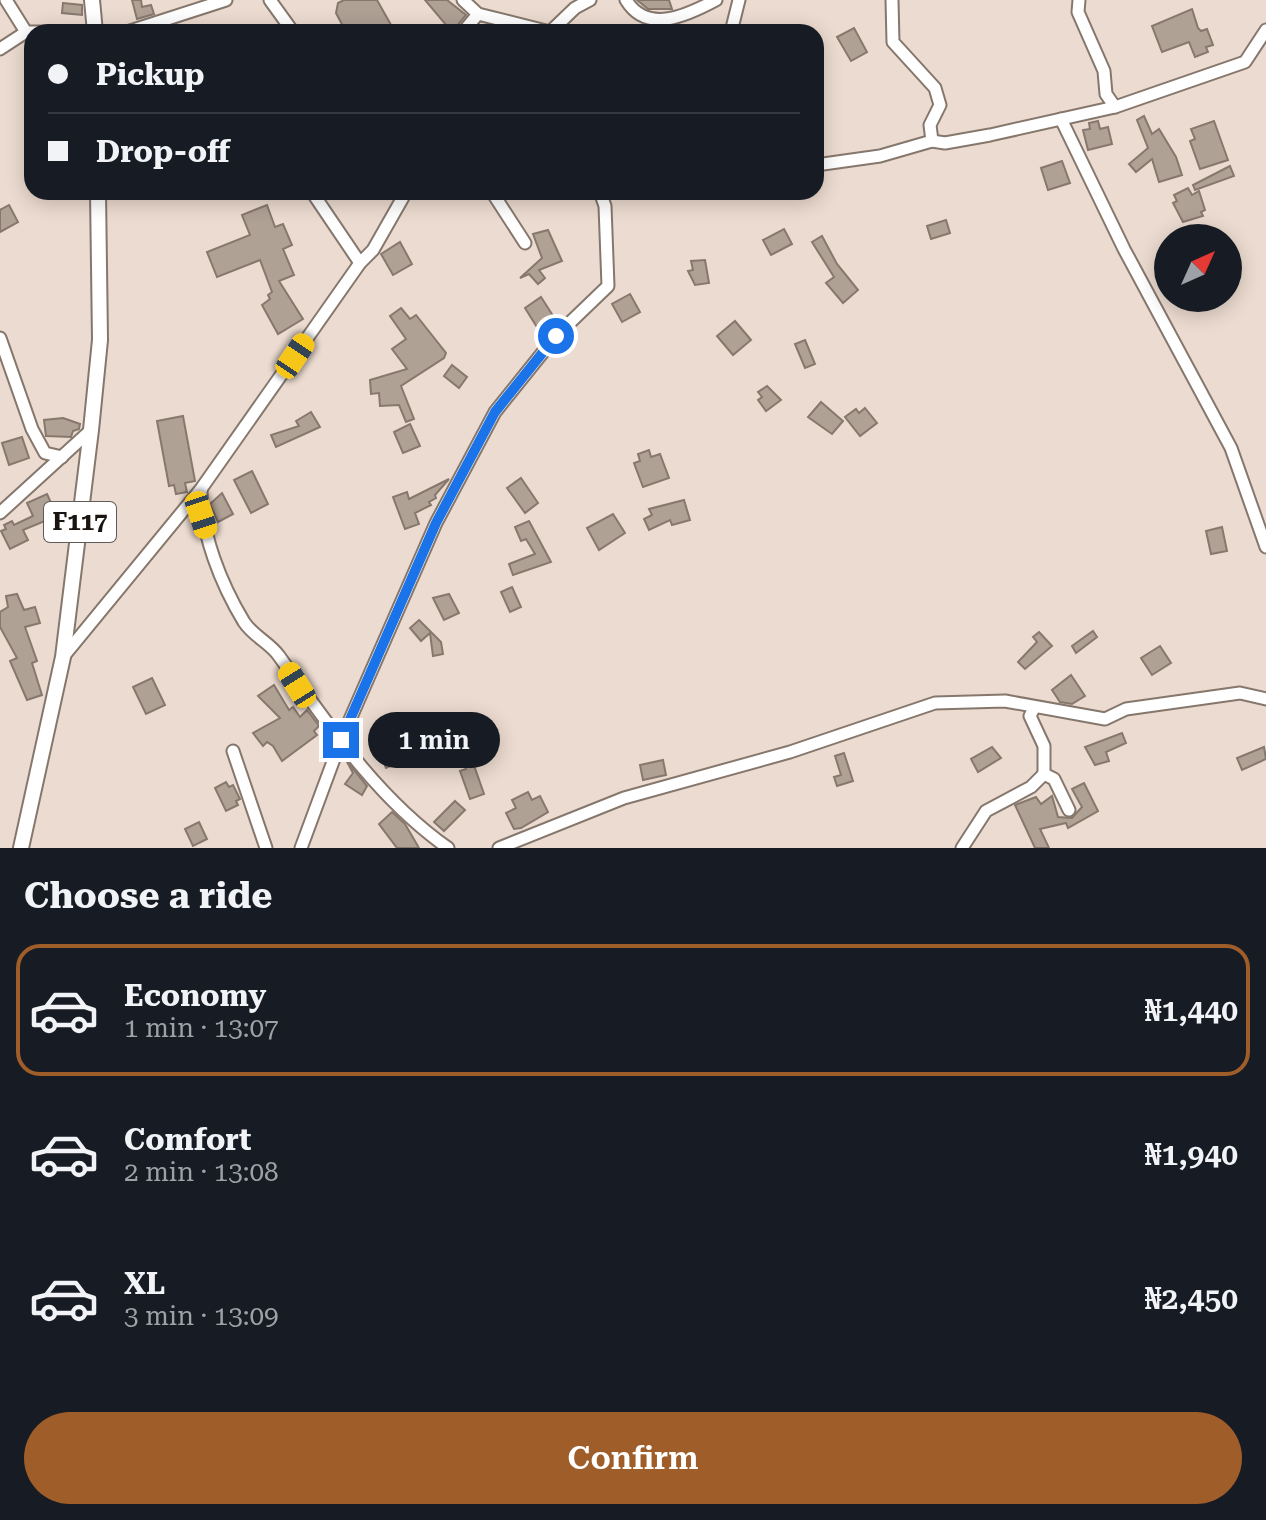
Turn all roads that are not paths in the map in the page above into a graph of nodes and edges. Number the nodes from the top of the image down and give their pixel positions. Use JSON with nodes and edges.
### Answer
{"nodes":[{"id":1,"x":6,"y":0,"type":"edge"},
{"id":2,"x":92,"y":0,"type":"edge"},
{"id":3,"x":226,"y":0,"type":"edge"},
{"id":4,"x":270,"y":0,"type":"edge"},
{"id":5,"x":463,"y":0,"type":"edge"},
{"id":6,"x":590,"y":0,"type":"edge"},
{"id":7,"x":626,"y":0,"type":"edge"},
{"id":8,"x":716,"y":0,"type":"edge"},
{"id":9,"x":739,"y":0,"type":"edge"},
{"id":10,"x":892,"y":0,"type":"edge"},
{"id":11,"x":1079,"y":0,"type":"edge"},
{"id":12,"x":478,"y":14,"type":"junction"},
{"id":13,"x":94,"y":24,"type":"edge"},
{"id":14,"x":152,"y":24,"type":"edge"},
{"id":15,"x":287,"y":24,"type":"edge"},
{"id":16,"x":470,"y":24,"type":"edge"},
{"id":17,"x":518,"y":24,"type":"edge"},
{"id":18,"x":558,"y":24,"type":"edge"},
{"id":19,"x":733,"y":24,"type":"edge"},
{"id":20,"x":24,"y":29,"type":"edge"},
{"id":21,"x":1266,"y":30,"type":"edge"},
{"id":22,"x":24,"y":33,"type":"edge"},
{"id":23,"x":0,"y":49,"type":"edge"},
{"id":24,"x":1115,"y":107,"type":"junction"},
{"id":25,"x":1061,"y":119,"type":"junction"},
{"id":26,"x":932,"y":141,"type":"junction"},
{"id":27,"x":824,"y":164,"type":"edge"},
{"id":28,"x":98,"y":200,"type":"edge"},
{"id":29,"x":317,"y":200,"type":"edge"},
{"id":30,"x":401,"y":200,"type":"edge"},
{"id":31,"x":497,"y":200,"type":"edge"},
{"id":32,"x":603,"y":200,"type":"edge"},
{"id":33,"x":525,"y":243,"type":"dead end"},
{"id":34,"x":360,"y":263,"type":"junction"},
{"id":35,"x":0,"y":338,"type":"edge"},
{"id":36,"x":91,"y":430,"type":"junction"},
{"id":37,"x":62,"y":457,"type":"junction"},
{"id":38,"x":201,"y":489,"type":"junction"},
{"id":39,"x":0,"y":513,"type":"edge"},
{"id":40,"x":1266,"y":547,"type":"edge"},
{"id":41,"x":63,"y":657,"type":"junction"},
{"id":42,"x":1266,"y":699,"type":"edge"},
{"id":43,"x":1034,"y":708,"type":"junction"},
{"id":44,"x":341,"y":740,"type":"junction"},
{"id":45,"x":233,"y":751,"type":"dead end"},
{"id":46,"x":1044,"y":774,"type":"junction"},
{"id":47,"x":1069,"y":810,"type":"dead end"},
{"id":48,"x":21,"y":848,"type":"edge"},
{"id":49,"x":266,"y":848,"type":"edge"},
{"id":50,"x":301,"y":848,"type":"edge"},
{"id":51,"x":448,"y":848,"type":"edge"},
{"id":52,"x":499,"y":848,"type":"edge"},
{"id":53,"x":962,"y":848,"type":"edge"}],
"edges":[{"from":1,"to":20,"type":"street"},
{"from":2,"to":13,"type":"main road"},
{"from":3,"to":14,"type":"street"},
{"from":4,"to":15,"type":"street"},
{"from":5,"to":12,"type":"street"},
{"from":6,"to":18,"type":"street"},
{"from":7,"to":8,"type":"street"},
{"from":9,"to":19,"type":"street"},
{"from":10,"to":26,"type":"street"},
{"from":11,"to":24,"type":"street"},
{"from":12,"to":16,"type":"street"},
{"from":12,"to":17,"type":"street"},
{"from":21,"to":24,"type":"street"},
{"from":22,"to":23,"type":"street"},
{"from":24,"to":25,"type":"street"},
{"from":25,"to":26,"type":"street"},
{"from":25,"to":40,"type":"street"},
{"from":26,"to":27,"type":"street"},
{"from":28,"to":36,"type":"main road","number":"F117"},
{"from":29,"to":34,"type":"street"},
{"from":30,"to":34,"type":"street"},
{"from":31,"to":33,"type":"street"},
{"from":32,"to":44,"type":"street"},
{"from":34,"to":38,"type":"street"},
{"from":35,"to":37,"type":"street"},
{"from":36,"to":37,"type":"street"},
{"from":36,"to":41,"type":"main road","number":"F117"},
{"from":37,"to":39,"type":"street"},
{"from":38,"to":41,"type":"street"},
{"from":38,"to":44,"type":"street"},
{"from":41,"to":48,"type":"main road","number":"F117"},
{"from":42,"to":43,"type":"street"},
{"from":43,"to":46,"type":"street"},
{"from":43,"to":52,"type":"street"},
{"from":44,"to":50,"type":"street"},
{"from":44,"to":51,"type":"street"},
{"from":45,"to":49,"type":"street"},
{"from":46,"to":47,"type":"street"},
{"from":46,"to":53,"type":"street"}]}
